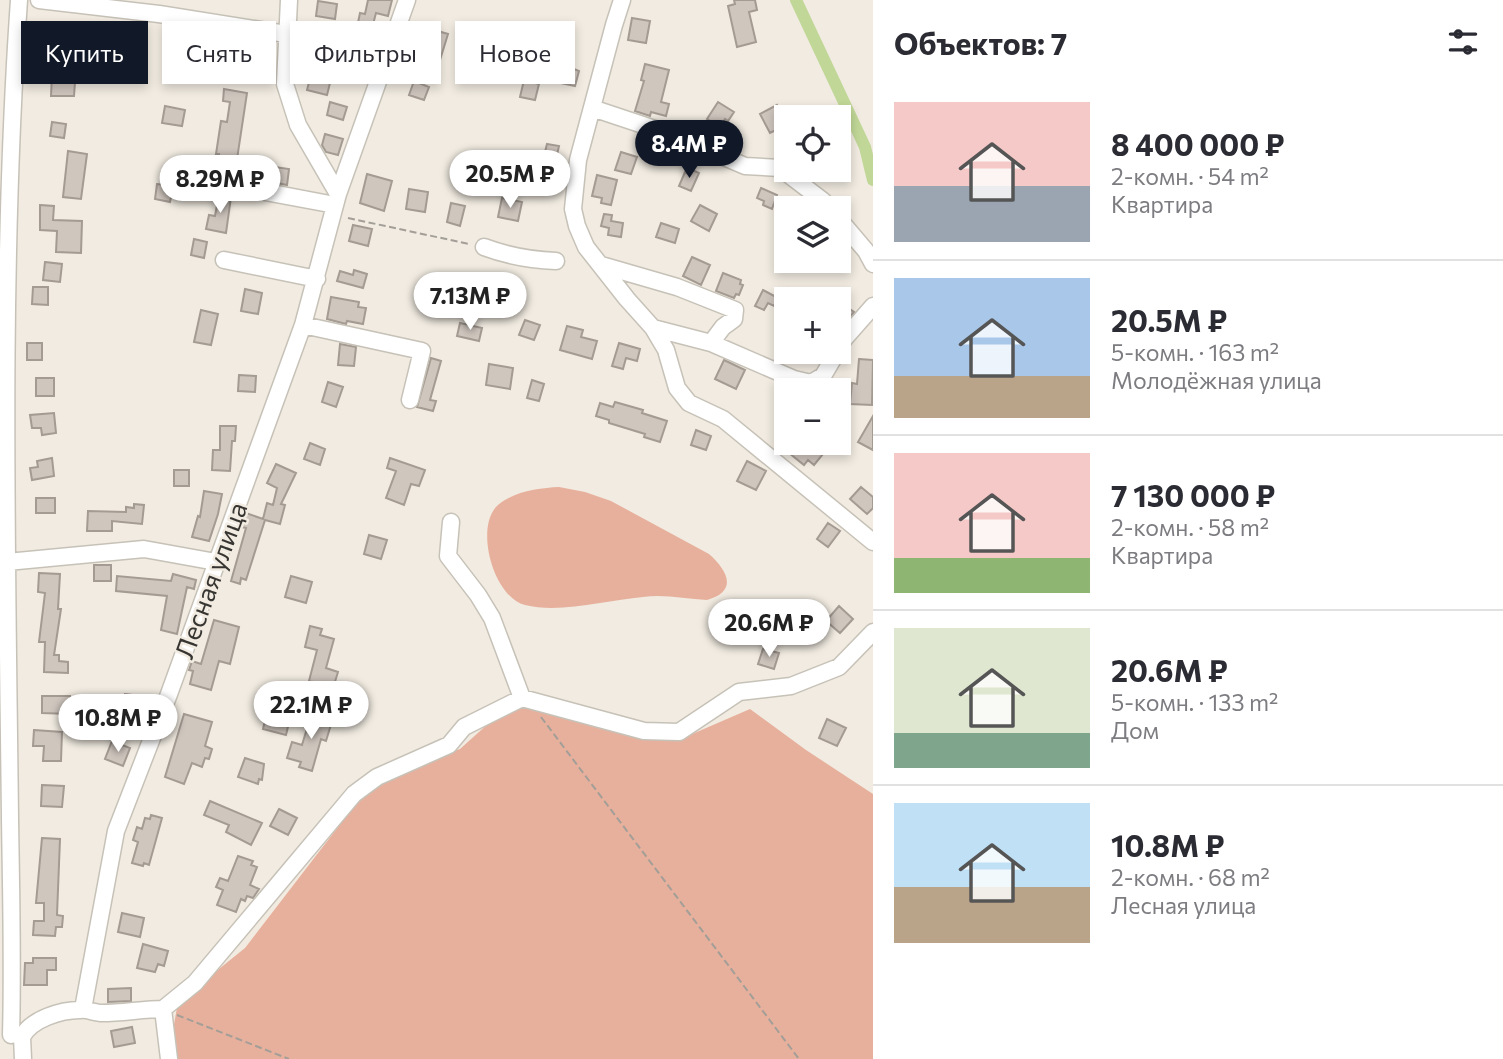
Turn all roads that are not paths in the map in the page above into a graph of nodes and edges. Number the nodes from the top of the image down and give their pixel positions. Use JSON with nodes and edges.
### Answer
{"nodes":[{"id":1,"x":19,"y":0,"type":"edge"},
{"id":2,"x":39,"y":0,"type":"edge"},
{"id":3,"x":289,"y":0,"type":"edge"},
{"id":4,"x":407,"y":0,"type":"edge"},
{"id":5,"x":622,"y":0,"type":"edge"},
{"id":6,"x":286,"y":34,"type":"junction"},
{"id":7,"x":592,"y":108,"type":"junction"},
{"id":8,"x":250,"y":189,"type":"dead end"},
{"id":9,"x":817,"y":196,"type":"edge"},
{"id":10,"x":336,"y":204,"type":"junction"},
{"id":11,"x":851,"y":233,"type":"edge"},
{"id":12,"x":484,"y":247,"type":"road end"},
{"id":13,"x":224,"y":260,"type":"dead end"},
{"id":14,"x":556,"y":261,"type":"dead end"},
{"id":15,"x":873,"y":264,"type":"edge"},
{"id":16,"x":601,"y":265,"type":"junction"},
{"id":17,"x":317,"y":279,"type":"junction"},
{"id":18,"x":873,"y":306,"type":"edge"},
{"id":19,"x":303,"y":325,"type":"junction"},
{"id":20,"x":653,"y":328,"type":"junction"},
{"id":21,"x":851,"y":331,"type":"edge"},
{"id":22,"x":711,"y":343,"type":"junction"},
{"id":23,"x":829,"y":364,"type":"edge"},
{"id":24,"x":410,"y":400,"type":"dead end"},
{"id":25,"x":452,"y":522,"type":"dead end"},
{"id":26,"x":873,"y":542,"type":"edge"},
{"id":27,"x":7,"y":562,"type":"junction"},
{"id":28,"x":216,"y":562,"type":"junction"},
{"id":29,"x":4,"y":580,"type":"edge"},
{"id":30,"x":873,"y":632,"type":"edge"},
{"id":31,"x":524,"y":699,"type":"junction"},
{"id":32,"x":83,"y":1009,"type":"junction"},
{"id":33,"x":163,"y":1009,"type":"junction"},
{"id":34,"x":11,"y":1036,"type":"edge"},
{"id":35,"x":23,"y":1059,"type":"edge"},
{"id":36,"x":169,"y":1059,"type":"edge"}],
"edges":[{"from":1,"to":27,"type":"street"},
{"from":2,"to":6,"type":"street"},
{"from":3,"to":6,"type":"street"},
{"from":4,"to":10,"type":"street","name":"Лесная улица"},
{"from":5,"to":7,"type":"street"},
{"from":6,"to":10,"type":"street"},
{"from":7,"to":9,"type":"street"},
{"from":7,"to":16,"type":"street"},
{"from":8,"to":10,"type":"street"},
{"from":10,"to":17,"type":"street","name":"Лесная улица"},
{"from":11,"to":15,"type":"street"},
{"from":12,"to":14,"type":"street"},
{"from":13,"to":17,"type":"street"},
{"from":16,"to":20,"type":"street"},
{"from":16,"to":22,"type":"street"},
{"from":17,"to":19,"type":"street","name":"Лесная улица"},
{"from":18,"to":21,"type":"street"},
{"from":19,"to":24,"type":"street"},
{"from":19,"to":28,"type":"street","name":"Лесная улица"},
{"from":20,"to":22,"type":"street"},
{"from":20,"to":26,"type":"street"},
{"from":22,"to":23,"type":"street"},
{"from":25,"to":31,"type":"street"},
{"from":27,"to":28,"type":"street"},
{"from":27,"to":29,"type":"street"},
{"from":28,"to":32,"type":"street","name":"Лесная улица"},
{"from":29,"to":34,"type":"street"},
{"from":30,"to":31,"type":"street"},
{"from":31,"to":33,"type":"street"},
{"from":32,"to":33,"type":"street"},
{"from":32,"to":34,"type":"street"},
{"from":33,"to":36,"type":"street"},
{"from":34,"to":35,"type":"street"}]}
